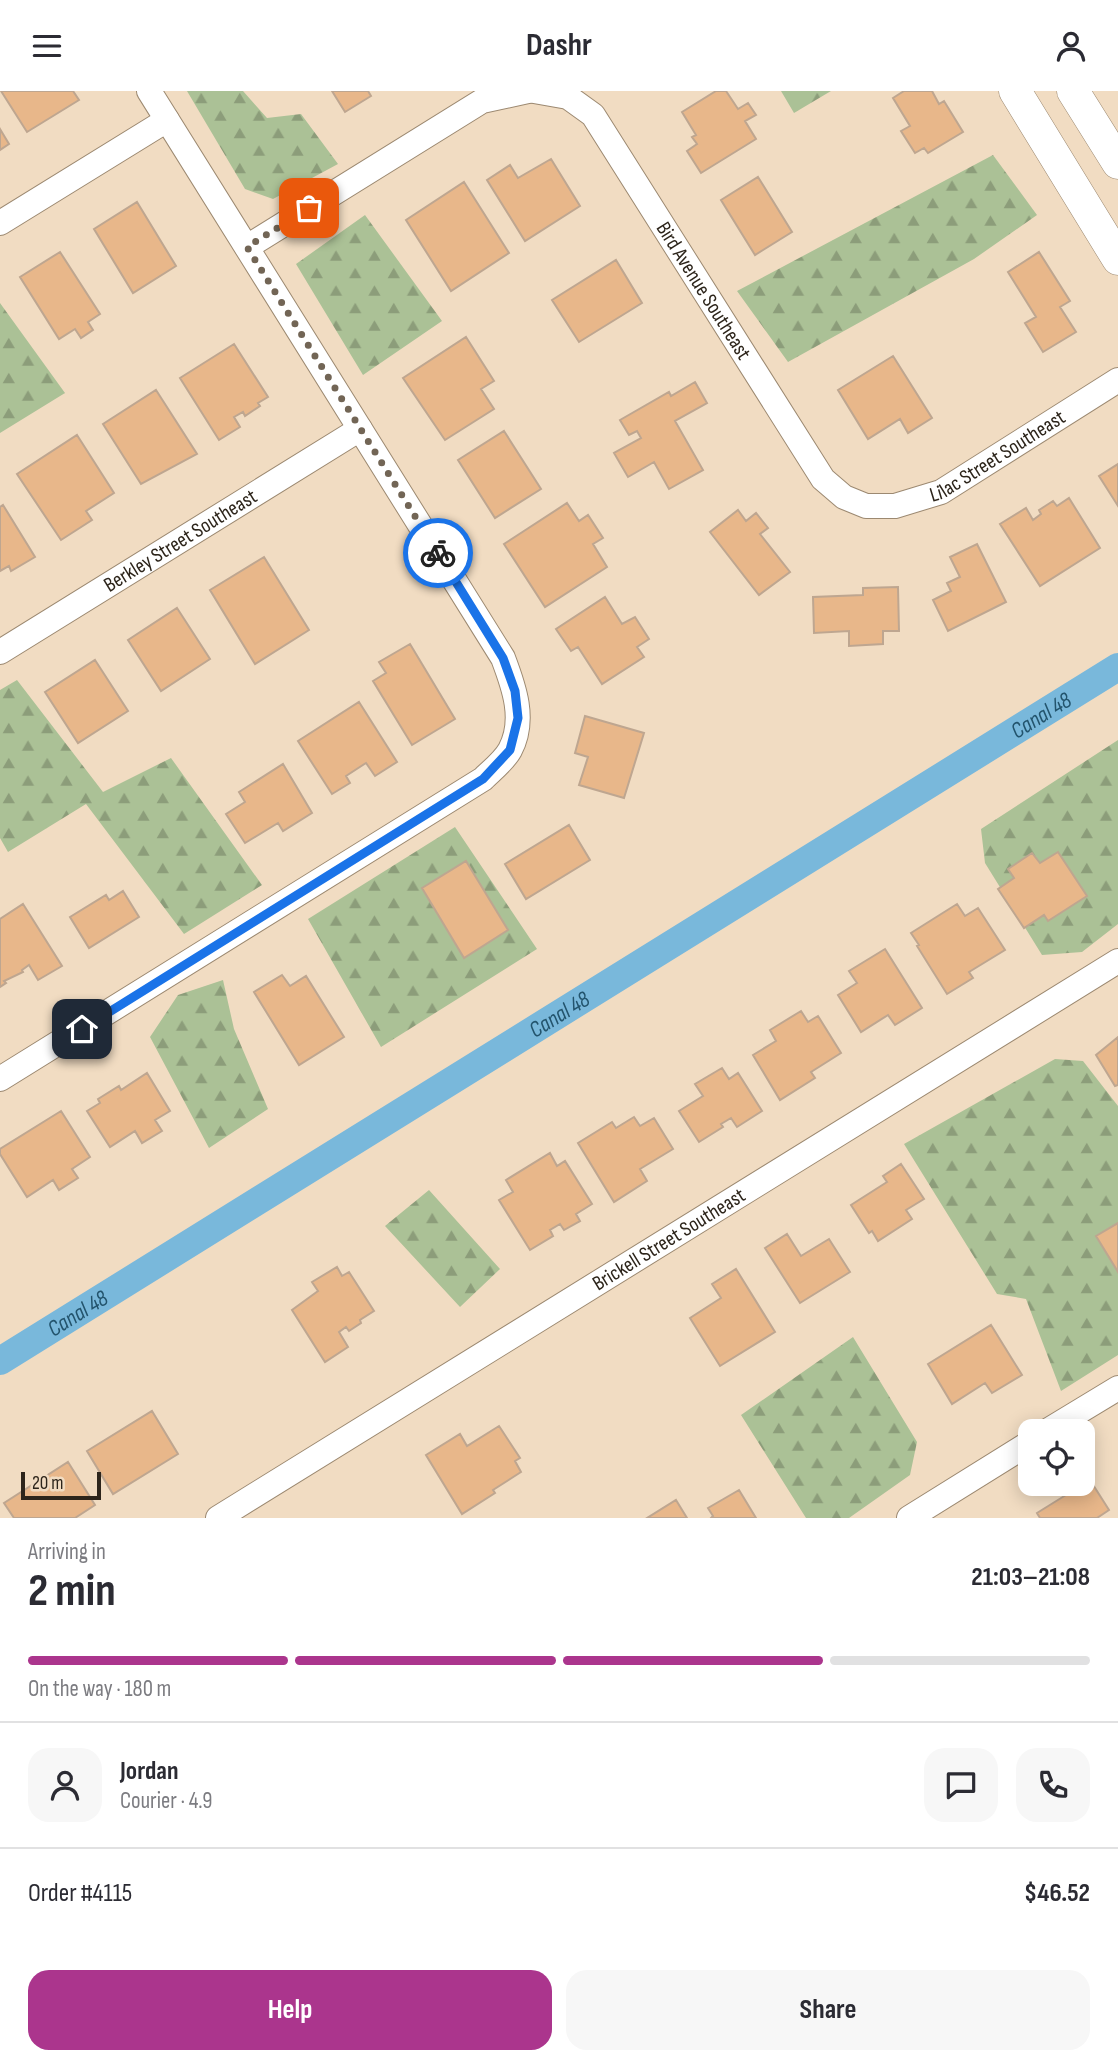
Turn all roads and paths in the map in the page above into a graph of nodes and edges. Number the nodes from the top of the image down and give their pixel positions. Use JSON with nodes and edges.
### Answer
{"nodes":[{"id":1,"x":149,"y":91,"type":"edge"},
{"id":2,"x":528,"y":91,"type":"edge"},
{"id":3,"x":534,"y":91,"type":"edge"},
{"id":4,"x":1015,"y":91,"type":"edge"},
{"id":5,"x":1073,"y":91,"type":"edge"},
{"id":6,"x":167,"y":120,"type":"junction"},
{"id":7,"x":1118,"y":163,"type":"edge"},
{"id":8,"x":0,"y":223,"type":"edge"},
{"id":9,"x":247,"y":247,"type":"junction"},
{"id":10,"x":1118,"y":259,"type":"edge"},
{"id":11,"x":1118,"y":380,"type":"edge"},
{"id":12,"x":360,"y":429,"type":"junction"},
{"id":13,"x":866,"y":506,"type":"joint"},
{"id":14,"x":0,"y":652,"type":"edge"},
{"id":15,"x":1118,"y":961,"type":"edge"},
{"id":16,"x":0,"y":1079,"type":"edge"},
{"id":17,"x":1118,"y":1388,"type":"edge"},
{"id":18,"x":1067,"y":1419,"type":"edge"},
{"id":19,"x":1018,"y":1450,"type":"edge"},
{"id":20,"x":218,"y":1518,"type":"edge"},
{"id":21,"x":909,"y":1518,"type":"edge"}],
"edges":[{"from":1,"to":6,"type":"street"},
{"from":2,"to":9,"type":"street"},
{"from":3,"to":13,"type":"street","name":"Bird Avenue Southeast"},
{"from":4,"to":10,"type":"street"},
{"from":5,"to":7,"type":"street"},
{"from":6,"to":8,"type":"street"},
{"from":6,"to":9,"type":"street"},
{"from":9,"to":12,"type":"street"},
{"from":11,"to":13,"type":"street","name":"Lilac Street Southeast"},
{"from":12,"to":14,"type":"street","name":"Berkley Street Southeast"},
{"from":12,"to":16,"type":"street"},
{"from":15,"to":20,"type":"street","name":"Brickell Street Southeast"},
{"from":17,"to":18,"type":"street"},
{"from":19,"to":21,"type":"street"}]}
